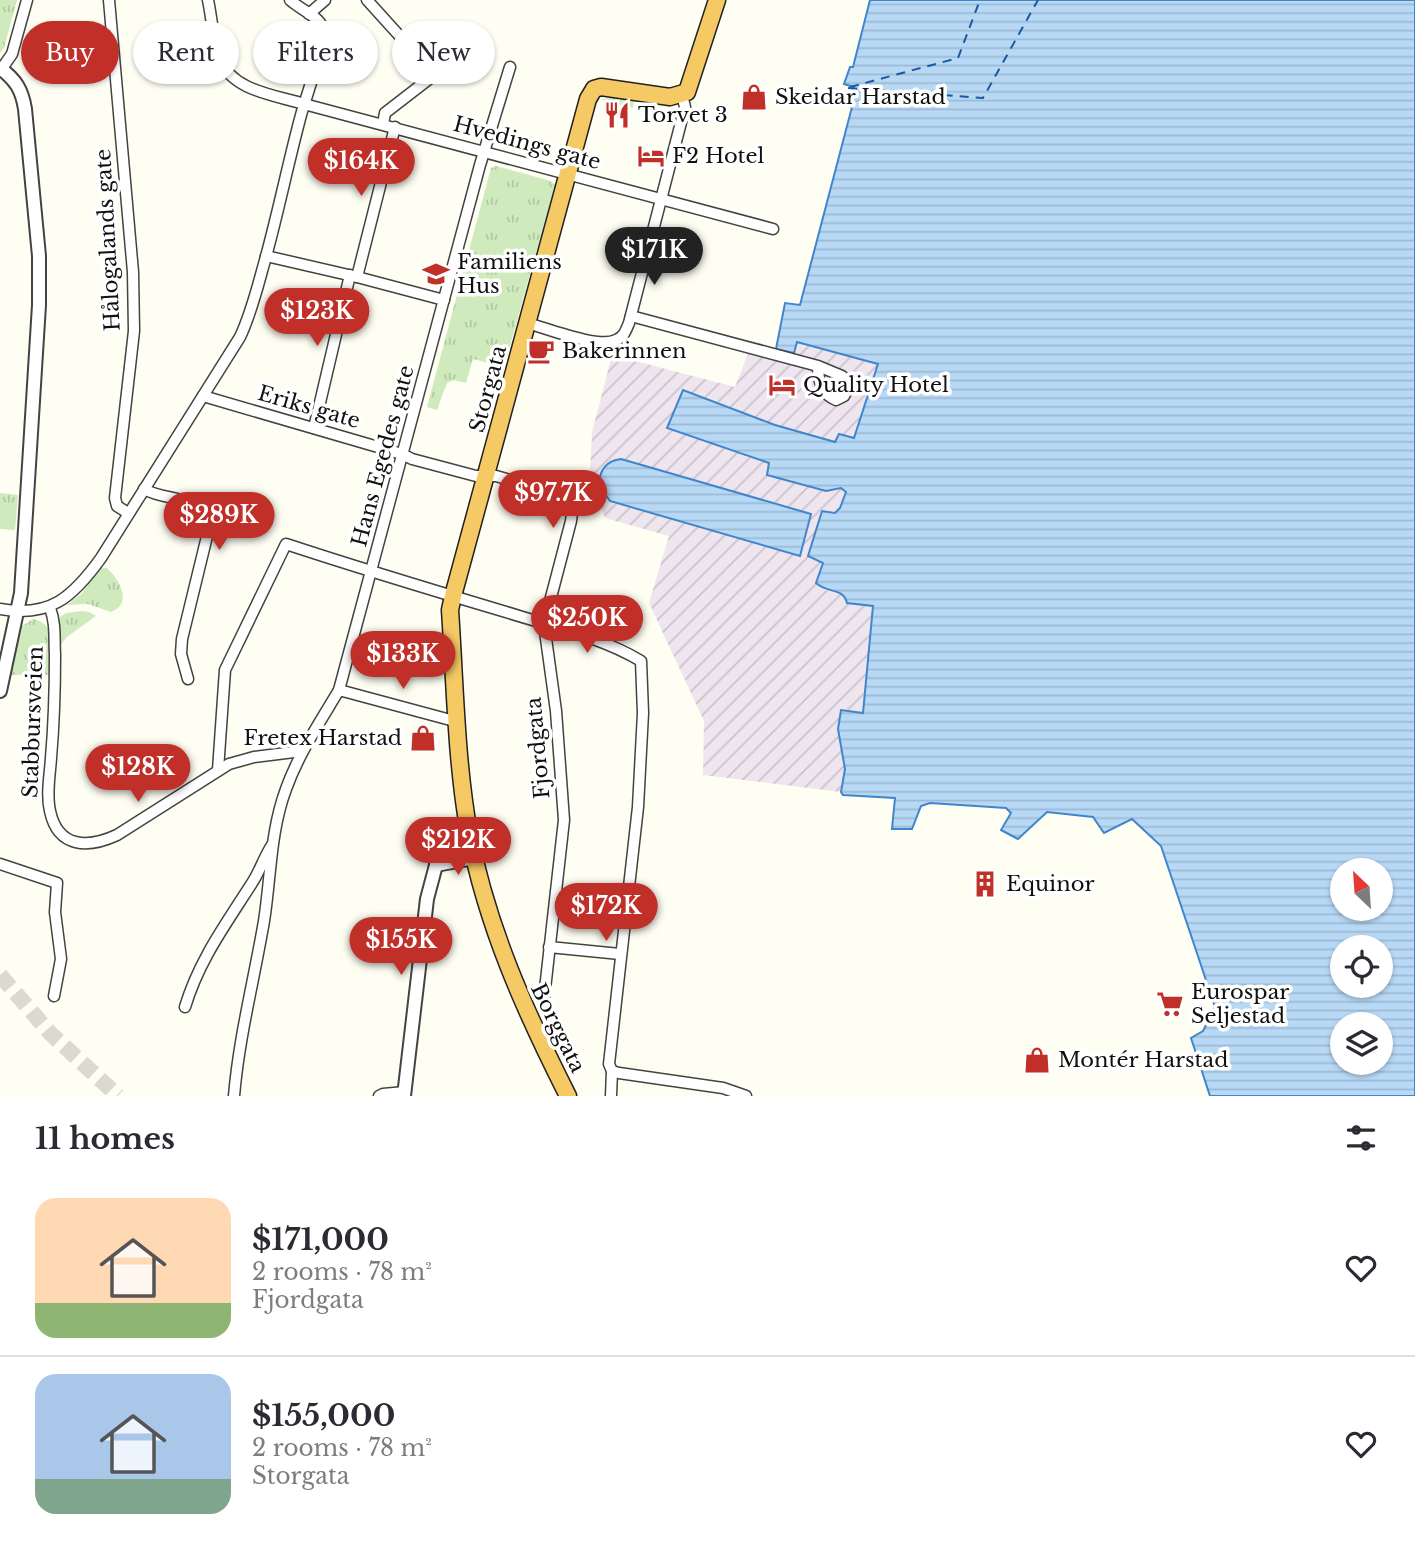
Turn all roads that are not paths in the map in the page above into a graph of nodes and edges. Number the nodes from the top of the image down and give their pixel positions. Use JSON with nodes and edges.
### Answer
{"nodes":[{"id":1,"x":27,"y":0,"type":"edge"},
{"id":2,"x":109,"y":0,"type":"edge"},
{"id":3,"x":208,"y":0,"type":"edge"},
{"id":4,"x":290,"y":0,"type":"edge"},
{"id":5,"x":325,"y":0,"type":"edge"},
{"id":6,"x":367,"y":0,"type":"edge"},
{"id":7,"x":717,"y":0,"type":"edge"},
{"id":8,"x":309,"y":14,"type":"junction"},
{"id":9,"x":392,"y":28,"type":"edge"},
{"id":10,"x":510,"y":67,"type":"dead end"},
{"id":11,"x":1,"y":70,"type":"edge"},
{"id":12,"x":421,"y":84,"type":"edge"},
{"id":13,"x":682,"y":95,"type":"junction"},
{"id":14,"x":304,"y":104,"type":"junction"},
{"id":15,"x":383,"y":124,"type":"junction"},
{"id":16,"x":395,"y":127,"type":"junction"},
{"id":17,"x":486,"y":151,"type":"junction"},
{"id":18,"x":568,"y":174,"type":"junction"},
{"id":19,"x":661,"y":200,"type":"junction"},
{"id":20,"x":773,"y":229,"type":"dead end"},
{"id":21,"x":266,"y":257,"type":"junction"},
{"id":22,"x":353,"y":276,"type":"junction"},
{"id":23,"x":443,"y":300,"type":"junction"},
{"id":24,"x":631,"y":316,"type":"junction"},
{"id":25,"x":527,"y":323,"type":"junction"},
{"id":26,"x":818,"y":366,"type":"dead end"},
{"id":27,"x":203,"y":396,"type":"junction"},
{"id":28,"x":314,"y":428,"type":"junction"},
{"id":29,"x":402,"y":454,"type":"junction"},
{"id":30,"x":485,"y":476,"type":"junction"},
{"id":31,"x":144,"y":489,"type":"junction"},
{"id":32,"x":128,"y":513,"type":"junction"},
{"id":33,"x":373,"y":573,"type":"junction"},
{"id":34,"x":453,"y":596,"type":"junction"},
{"id":35,"x":50,"y":608,"type":"junction"},
{"id":36,"x":0,"y":609,"type":"edge"},
{"id":37,"x":19,"y":612,"type":"junction"},
{"id":38,"x":544,"y":624,"type":"junction"},
{"id":39,"x":188,"y":679,"type":"dead end"},
{"id":40,"x":339,"y":690,"type":"junction"},
{"id":41,"x":0,"y":691,"type":"edge"},
{"id":42,"x":458,"y":722,"type":"junction"},
{"id":43,"x":302,"y":751,"type":"junction"},
{"id":44,"x":218,"y":770,"type":"junction"},
{"id":45,"x":469,"y":831,"type":"junction"},
{"id":46,"x":272,"y":845,"type":"junction"},
{"id":47,"x":474,"y":858,"type":"junction"},
{"id":48,"x":0,"y":864,"type":"edge"},
{"id":49,"x":436,"y":865,"type":"junction"},
{"id":50,"x":549,"y":947,"type":"junction"},
{"id":51,"x":620,"y":954,"type":"junction"},
{"id":52,"x":54,"y":996,"type":"dead end"},
{"id":53,"x":544,"y":998,"type":"dead end"},
{"id":54,"x":185,"y":1007,"type":"dead end"},
{"id":55,"x":612,"y":1071,"type":"junction"},
{"id":56,"x":404,"y":1094,"type":"edge"},
{"id":57,"x":234,"y":1096,"type":"edge"},
{"id":58,"x":379,"y":1096,"type":"edge"},
{"id":59,"x":568,"y":1096,"type":"edge"},
{"id":60,"x":611,"y":1096,"type":"edge"},
{"id":61,"x":746,"y":1096,"type":"edge"}],
"edges":[{"from":1,"to":11,"type":"street"},
{"from":2,"to":32,"type":"street","name":"Hålogalands gate"},
{"from":3,"to":14,"type":"street","name":"Hvedings gate"},
{"from":4,"to":8,"type":"street"},
{"from":5,"to":8,"type":"street"},
{"from":6,"to":9,"type":"street"},
{"from":7,"to":13,"type":"highway"},
{"from":8,"to":14,"type":"street"},
{"from":10,"to":17,"type":"street","name":"Hans Egedes gate"},
{"from":11,"to":37,"type":"street"},
{"from":12,"to":15,"type":"street"},
{"from":13,"to":18,"type":"highway","name":"Storgata"},
{"from":13,"to":19,"type":"street"},
{"from":14,"to":15,"type":"street","name":"Hvedings gate"},
{"from":14,"to":21,"type":"street"},
{"from":15,"to":16,"type":"street","name":"Hvedings gate"},
{"from":16,"to":17,"type":"street","name":"Hvedings gate"},
{"from":16,"to":22,"type":"street"},
{"from":17,"to":18,"type":"street","name":"Hvedings gate"},
{"from":17,"to":23,"type":"street","name":"Hans Egedes gate"},
{"from":18,"to":19,"type":"street","name":"Hvedings gate"},
{"from":18,"to":25,"type":"highway","name":"Storgata"},
{"from":19,"to":20,"type":"street","name":"Hvedings gate"},
{"from":19,"to":24,"type":"street"},
{"from":21,"to":22,"type":"street"},
{"from":21,"to":27,"type":"street"},
{"from":22,"to":23,"type":"street"},
{"from":22,"to":28,"type":"street"},
{"from":23,"to":29,"type":"street","name":"Hans Egedes gate"},
{"from":24,"to":25,"type":"street"},
{"from":24,"to":26,"type":"street"},
{"from":25,"to":30,"type":"highway","name":"Storgata"},
{"from":27,"to":28,"type":"street","name":"Eriks gate"},
{"from":27,"to":31,"type":"street"},
{"from":28,"to":29,"type":"street","name":"Eriks gate"},
{"from":29,"to":30,"type":"street","name":"Eriks gate"},
{"from":29,"to":33,"type":"street","name":"Hans Egedes gate"},
{"from":30,"to":34,"type":"highway","name":"Storgata"},
{"from":30,"to":38,"type":"street","name":"Fjordgata"},
{"from":31,"to":32,"type":"street"},
{"from":31,"to":39,"type":"street"},
{"from":32,"to":35,"type":"street"},
{"from":33,"to":34,"type":"street"},
{"from":33,"to":40,"type":"street","name":"Hans Egedes gate"},
{"from":33,"to":44,"type":"street"},
{"from":34,"to":38,"type":"street"},
{"from":34,"to":42,"type":"highway","name":"Storgata"},
{"from":35,"to":37,"type":"street"},
{"from":35,"to":44,"type":"street","name":"Stabbursveien"},
{"from":36,"to":37,"type":"street"},
{"from":37,"to":41,"type":"street"},
{"from":38,"to":50,"type":"street","name":"Fjordgata"},
{"from":38,"to":51,"type":"street"},
{"from":40,"to":42,"type":"street"},
{"from":40,"to":43,"type":"street","name":"Hans Egedes gate"},
{"from":42,"to":45,"type":"highway","name":"Storgata"},
{"from":43,"to":44,"type":"street"},
{"from":43,"to":46,"type":"street","name":"Hans Egedes gate"},
{"from":45,"to":47,"type":"highway","name":"Storgata"},
{"from":45,"to":49,"type":"street"},
{"from":46,"to":54,"type":"street","name":"Hans Egedes gate"},
{"from":46,"to":57,"type":"street","name":"Hans Egedes gate"},
{"from":47,"to":49,"type":"street"},
{"from":47,"to":59,"type":"highway","name":"Borggata"},
{"from":48,"to":52,"type":"street"},
{"from":49,"to":56,"type":"street"},
{"from":50,"to":51,"type":"street"},
{"from":50,"to":53,"type":"street","name":"Fjordgata"},
{"from":51,"to":55,"type":"street"},
{"from":55,"to":60,"type":"street"},
{"from":55,"to":61,"type":"street"},
{"from":56,"to":58,"type":"street"}]}
